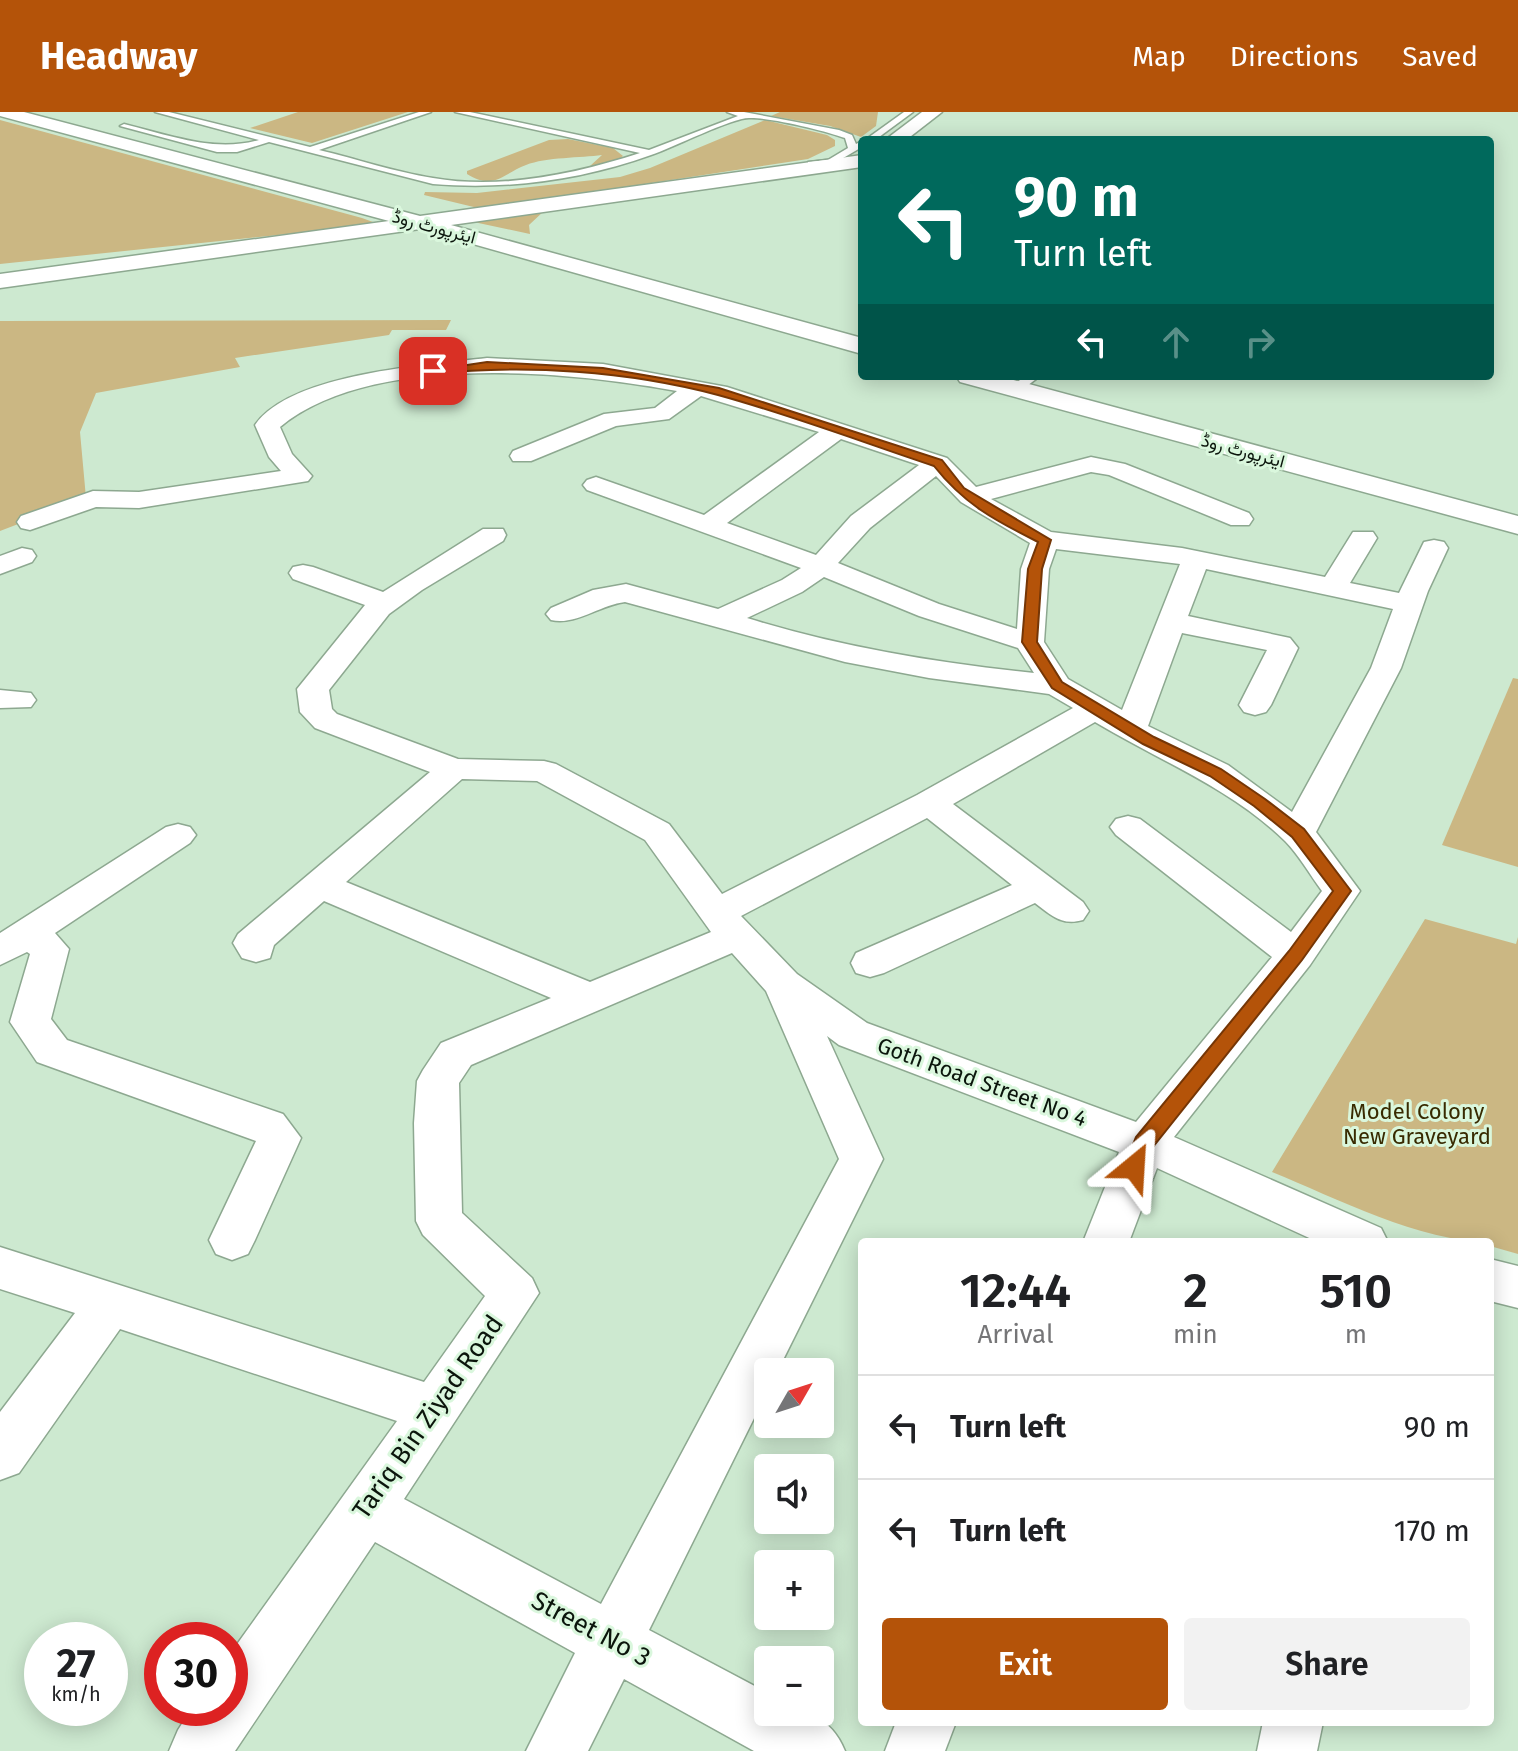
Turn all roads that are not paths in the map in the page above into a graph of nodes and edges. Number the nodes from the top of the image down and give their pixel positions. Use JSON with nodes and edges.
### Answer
{"nodes":[{"id":1,"x":4,"y":112,"type":"edge"},
{"id":2,"x":42,"y":112,"type":"edge"},
{"id":3,"x":74,"y":112,"type":"edge"},
{"id":4,"x":159,"y":112,"type":"edge"},
{"id":5,"x":427,"y":112,"type":"edge"},
{"id":6,"x":459,"y":112,"type":"edge"},
{"id":7,"x":731,"y":112,"type":"edge"},
{"id":8,"x":899,"y":112,"type":"edge"},
{"id":9,"x":909,"y":112,"type":"edge"},
{"id":10,"x":933,"y":112,"type":"edge"},
{"id":11,"x":747,"y":115,"type":"junction"},
{"id":12,"x":116,"y":128,"type":"junction"},
{"id":13,"x":881,"y":136,"type":"edge"},
{"id":14,"x":882,"y":136,"type":"edge"},
{"id":15,"x":885,"y":136,"type":"edge"},
{"id":16,"x":270,"y":140,"type":"junction"},
{"id":17,"x":310,"y":150,"type":"junction"},
{"id":18,"x":858,"y":150,"type":"edge"},
{"id":19,"x":858,"y":151,"type":"edge"},
{"id":20,"x":650,"y":153,"type":"junction"},
{"id":21,"x":648,"y":192,"type":"junction"},
{"id":22,"x":449,"y":220,"type":"junction"},
{"id":23,"x":422,"y":223,"type":"junction"},
{"id":24,"x":602,"y":262,"type":"junction"},
{"id":25,"x":0,"y":281,"type":"edge"},
{"id":26,"x":858,"y":331,"type":"edge"},
{"id":27,"x":858,"y":345,"type":"edge"},
{"id":28,"x":1025,"y":380,"type":"edge"},
{"id":29,"x":697,"y":388,"type":"junction"},
{"id":30,"x":838,"y":430,"type":"junction"},
{"id":31,"x":522,"y":456,"type":"dead end"},
{"id":32,"x":938,"y":463,"type":"junction"},
{"id":33,"x":596,"y":485,"type":"dead end"},
{"id":34,"x":970,"y":497,"type":"junction"},
{"id":35,"x":1518,"y":508,"type":"edge"},
{"id":36,"x":1240,"y":519,"type":"dead end"},
{"id":37,"x":30,"y":522,"type":"dead end"},
{"id":38,"x":707,"y":525,"type":"junction"},
{"id":39,"x":1518,"y":525,"type":"edge"},
{"id":40,"x":493,"y":535,"type":"dead end"},
{"id":41,"x":1363,"y":538,"type":"dead end"},
{"id":42,"x":1045,"y":540,"type":"junction"},
{"id":43,"x":1434,"y":548,"type":"dead end"},
{"id":44,"x":1195,"y":560,"type":"junction"},
{"id":45,"x":822,"y":566,"type":"junction"},
{"id":46,"x":303,"y":573,"type":"dead end"},
{"id":47,"x":1333,"y":588,"type":"junction"},
{"id":48,"x":1409,"y":604,"type":"junction"},
{"id":49,"x":379,"y":608,"type":"junction"},
{"id":50,"x":561,"y":614,"type":"dead end"},
{"id":51,"x":721,"y":619,"type":"junction"},
{"id":52,"x":1173,"y":622,"type":"junction"},
{"id":53,"x":1029,"y":642,"type":"junction"},
{"id":54,"x":1057,"y":685,"type":"junction"},
{"id":55,"x":1255,"y":705,"type":"dead end"},
{"id":56,"x":1094,"y":709,"type":"junction"},
{"id":57,"x":1130,"y":730,"type":"junction"},
{"id":58,"x":454,"y":769,"type":"junction"},
{"id":59,"x":929,"y":803,"type":"junction"},
{"id":60,"x":1128,"y":827,"type":"dead end"},
{"id":61,"x":1298,"y":833,"type":"junction"},
{"id":62,"x":178,"y":835,"type":"dead end"},
{"id":63,"x":320,"y":885,"type":"junction"},
{"id":64,"x":1039,"y":887,"type":"junction"},
{"id":65,"x":1070,"y":911,"type":"dead end"},
{"id":66,"x":727,"y":924,"type":"junction"},
{"id":67,"x":14,"y":942,"type":"edge"},
{"id":68,"x":256,"y":948,"type":"dead end"},
{"id":69,"x":1296,"y":955,"type":"junction"},
{"id":70,"x":870,"y":963,"type":"dead end"},
{"id":71,"x":783,"y":984,"type":"junction"},
{"id":72,"x":590,"y":998,"type":"junction"},
{"id":73,"x":1144,"y":1143,"type":"junction"},
{"id":74,"x":1108,"y":1238,"type":"edge"},
{"id":75,"x":1356,"y":1238,"type":"edge"},
{"id":76,"x":232,"y":1240,"type":"dead end"},
{"id":77,"x":0,"y":1268,"type":"edge"},
{"id":78,"x":1494,"y":1281,"type":"edge"},
{"id":79,"x":1518,"y":1287,"type":"edge"},
{"id":80,"x":110,"y":1304,"type":"junction"},
{"id":81,"x":434,"y":1409,"type":"junction"},
{"id":82,"x":0,"y":1455,"type":"edge"},
{"id":83,"x":366,"y":1508,"type":"junction"},
{"id":84,"x":614,"y":1642,"type":"junction"},
{"id":85,"x":248,"y":1679,"type":"edge"},
{"id":86,"x":216,"y":1726,"type":"edge"},
{"id":87,"x":924,"y":1726,"type":"edge"},
{"id":88,"x":1292,"y":1726,"type":"edge"},
{"id":89,"x":199,"y":1751,"type":"edge"},
{"id":90,"x":556,"y":1751,"type":"edge"},
{"id":91,"x":815,"y":1751,"type":"edge"},
{"id":92,"x":915,"y":1751,"type":"edge"},
{"id":93,"x":1287,"y":1751,"type":"edge"}],
"edges":[{"from":1,"to":23,"type":"main road","name":"ایئرپورٹ روڈ"},
{"from":2,"to":12,"type":"main road","name":"ایئرپورٹ روڈ"},
{"from":3,"to":12,"type":"main road"},
{"from":4,"to":16,"type":"lane"},
{"from":5,"to":17,"type":"lane"},
{"from":6,"to":20,"type":"lane"},
{"from":7,"to":11,"type":"lane"},
{"from":8,"to":13,"type":"lane"},
{"from":9,"to":14,"type":"lane"},
{"from":10,"to":15,"type":"main road"},
{"from":11,"to":18,"type":"lane"},
{"from":11,"to":20,"type":"lane"},
{"from":12,"to":16,"type":"lane"},
{"from":12,"to":22,"type":"main road","name":"ایئرپورٹ روڈ"},
{"from":16,"to":17,"type":"lane"},
{"from":17,"to":20,"type":"lane"},
{"from":19,"to":21,"type":"main road"},
{"from":21,"to":22,"type":"main road"},
{"from":21,"to":24,"type":"main road"},
{"from":22,"to":23,"type":"main road"},
{"from":22,"to":24,"type":"main road","name":"ایئرپورٹ روڈ"},
{"from":23,"to":25,"type":"main road"},
{"from":23,"to":27,"type":"main road","name":"ایئرپورٹ روڈ"},
{"from":24,"to":26,"type":"main road","name":"ایئرپورٹ روڈ"},
{"from":28,"to":35,"type":"main road","name":"ایئرپورٹ روڈ"},
{"from":28,"to":39,"type":"main road","name":"ایئرپورٹ روڈ"},
{"from":29,"to":30,"type":"street"},
{"from":29,"to":31,"type":"street"},
{"from":29,"to":37,"type":"street"},
{"from":30,"to":32,"type":"street"},
{"from":30,"to":38,"type":"street"},
{"from":32,"to":34,"type":"street"},
{"from":32,"to":45,"type":"street"},
{"from":33,"to":38,"type":"street"},
{"from":34,"to":36,"type":"street"},
{"from":34,"to":42,"type":"street"},
{"from":38,"to":45,"type":"street"},
{"from":40,"to":49,"type":"street"},
{"from":41,"to":47,"type":"street"},
{"from":42,"to":44,"type":"street"},
{"from":42,"to":53,"type":"street"},
{"from":43,"to":48,"type":"street"},
{"from":44,"to":47,"type":"street"},
{"from":44,"to":52,"type":"street"},
{"from":45,"to":51,"type":"street"},
{"from":45,"to":53,"type":"street"},
{"from":46,"to":49,"type":"street"},
{"from":47,"to":48,"type":"street"},
{"from":48,"to":61,"type":"street"},
{"from":49,"to":58,"type":"street"},
{"from":50,"to":51,"type":"street"},
{"from":51,"to":54,"type":"street"},
{"from":52,"to":55,"type":"street"},
{"from":52,"to":57,"type":"street"},
{"from":53,"to":54,"type":"street"},
{"from":54,"to":56,"type":"street"},
{"from":56,"to":57,"type":"street"},
{"from":56,"to":59,"type":"street","name":"Tariq Bin Ziyad Road"},
{"from":57,"to":61,"type":"street"},
{"from":58,"to":63,"type":"street"},
{"from":58,"to":66,"type":"street"},
{"from":59,"to":64,"type":"street"},
{"from":59,"to":66,"type":"street","name":"Tariq Bin Ziyad Road"},
{"from":60,"to":69,"type":"street"},
{"from":61,"to":69,"type":"street"},
{"from":62,"to":67,"type":"street"},
{"from":63,"to":68,"type":"street"},
{"from":63,"to":72,"type":"street"},
{"from":64,"to":65,"type":"street"},
{"from":64,"to":70,"type":"street"},
{"from":66,"to":71,"type":"street"},
{"from":66,"to":72,"type":"street","name":"Tariq Bin Ziyad Road"},
{"from":67,"to":76,"type":"street"},
{"from":69,"to":73,"type":"street"},
{"from":71,"to":73,"type":"street","name":"Goth Road Street No 4"},
{"from":71,"to":84,"type":"street"},
{"from":72,"to":81,"type":"street","name":"Tariq Bin Ziyad Road"},
{"from":73,"to":74,"type":"street"},
{"from":73,"to":75,"type":"street","name":"Goth Road Street No 4"},
{"from":77,"to":80,"type":"street"},
{"from":78,"to":79,"type":"street"},
{"from":80,"to":81,"type":"street"},
{"from":80,"to":82,"type":"street"},
{"from":81,"to":83,"type":"street","name":"Tariq Bin Ziyad Road"},
{"from":83,"to":84,"type":"street","name":"Street No 3"},
{"from":83,"to":85,"type":"street","name":"Tariq Bin Ziyad Road"},
{"from":84,"to":90,"type":"street"},
{"from":84,"to":91,"type":"street","name":"Street No 3"},
{"from":86,"to":89,"type":"street","name":"Tariq Bin Ziyad Road"},
{"from":87,"to":92,"type":"street"},
{"from":88,"to":93,"type":"street"}]}
